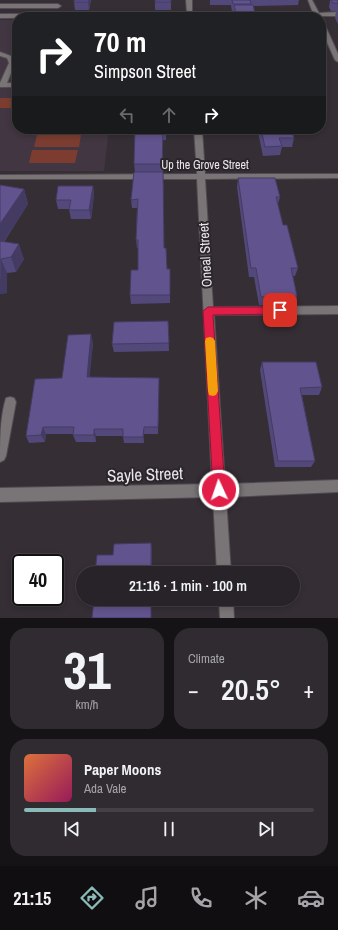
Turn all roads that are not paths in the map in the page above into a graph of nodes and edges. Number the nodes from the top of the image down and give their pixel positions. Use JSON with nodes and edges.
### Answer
{"nodes":[{"id":1,"x":61,"y":0,"type":"edge"},
{"id":2,"x":189,"y":0,"type":"edge"},
{"id":3,"x":310,"y":0,"type":"edge"},
{"id":4,"x":0,"y":6,"type":"edge"},
{"id":5,"x":58,"y":6,"type":"junction"},
{"id":6,"x":56,"y":12,"type":"edge"},
{"id":7,"x":190,"y":12,"type":"edge"},
{"id":8,"x":315,"y":12,"type":"edge"},
{"id":9,"x":338,"y":14,"type":"edge"},
{"id":10,"x":326,"y":15,"type":"edge"},
{"id":11,"x":0,"y":16,"type":"edge"},
{"id":12,"x":12,"y":16,"type":"edge"},
{"id":13,"x":326,"y":34,"type":"edge"},
{"id":14,"x":0,"y":54,"type":"edge"},
{"id":15,"x":338,"y":60,"type":"edge"},
{"id":16,"x":1,"y":85,"type":"edge"},
{"id":17,"x":12,"y":85,"type":"edge"},
{"id":18,"x":198,"y":134,"type":"edge"},
{"id":19,"x":338,"y":176,"type":"edge"},
{"id":20,"x":0,"y":177,"type":"edge"},
{"id":21,"x":202,"y":178,"type":"junction"},
{"id":22,"x":338,"y":310,"type":"edge"},
{"id":23,"x":208,"y":311,"type":"junction"},
{"id":24,"x":10,"y":402,"type":"dead end"},
{"id":25,"x":0,"y":456,"type":"edge"},
{"id":26,"x":338,"y":486,"type":"edge"},
{"id":27,"x":219,"y":490,"type":"junction"},
{"id":28,"x":0,"y":495,"type":"edge"},
{"id":29,"x":224,"y":566,"type":"edge"},
{"id":30,"x":226,"y":606,"type":"edge"},
{"id":31,"x":227,"y":618,"type":"edge"}],
"edges":[{"from":1,"to":5,"type":"street"},
{"from":2,"to":7,"type":"street"},
{"from":3,"to":8,"type":"street"},
{"from":4,"to":5,"type":"street"},
{"from":5,"to":6,"type":"street"},
{"from":9,"to":10,"type":"street"},
{"from":11,"to":12,"type":"street"},
{"from":13,"to":15,"type":"street"},
{"from":14,"to":16,"type":"street"},
{"from":16,"to":17,"type":"street"},
{"from":18,"to":21,"type":"street","name":"Oneal Street"},
{"from":19,"to":21,"type":"street","name":"Up the Grove Street"},
{"from":20,"to":21,"type":"street","name":"Up the Grove Street"},
{"from":21,"to":23,"type":"street","name":"Oneal Street"},
{"from":22,"to":23,"type":"street"},
{"from":23,"to":27,"type":"street","name":"Oneal Street"},
{"from":24,"to":25,"type":"street"},
{"from":26,"to":27,"type":"street","name":"Sayle Street"},
{"from":27,"to":28,"type":"street","name":"Sayle Street"},
{"from":27,"to":29,"type":"street","name":"Oneal Street"},
{"from":30,"to":31,"type":"street"}]}
